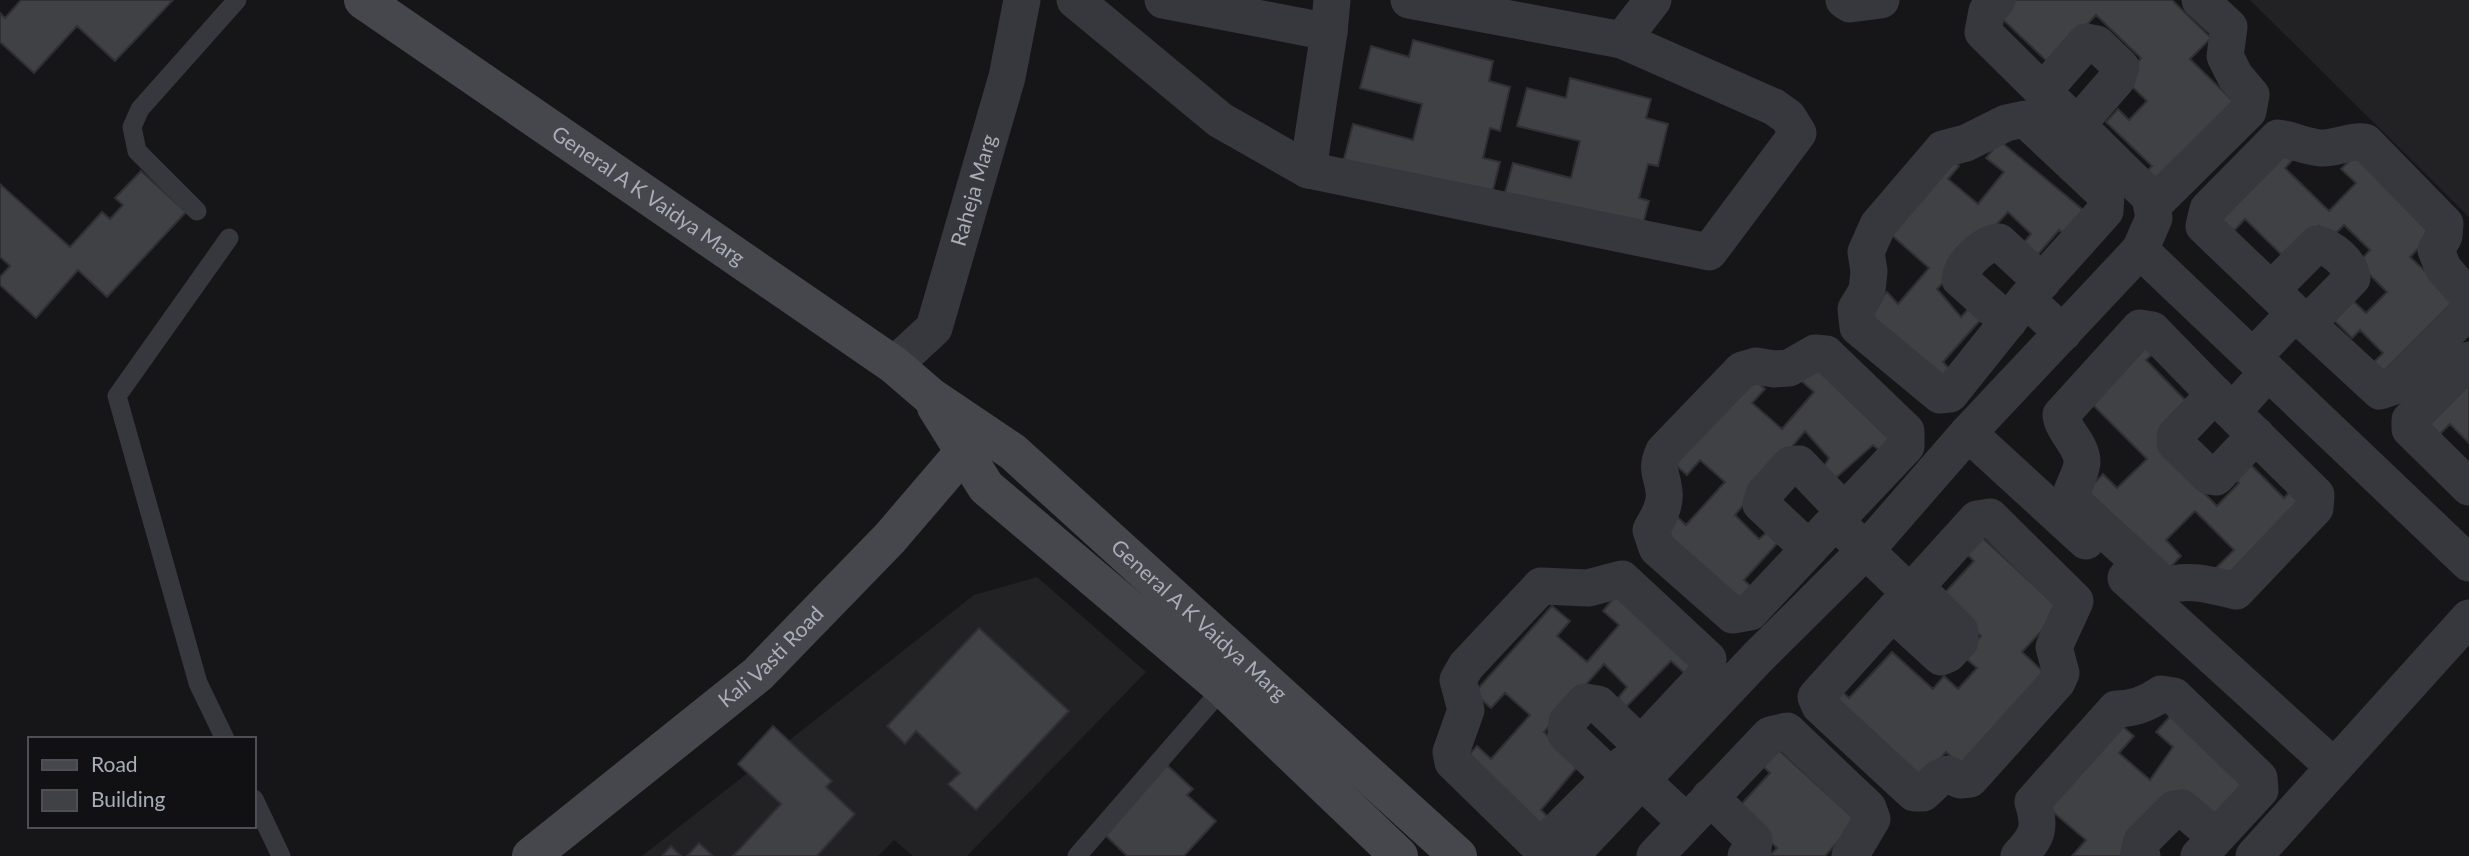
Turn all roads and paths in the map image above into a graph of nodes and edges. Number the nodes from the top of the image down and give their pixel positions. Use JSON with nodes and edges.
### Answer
{"nodes":[{"id":1,"x":237,"y":0,"type":"edge"},
{"id":2,"x":363,"y":0,"type":"edge"},
{"id":3,"x":1022,"y":0,"type":"edge"},
{"id":4,"x":1075,"y":0,"type":"edge"},
{"id":5,"x":1163,"y":0,"type":"edge"},
{"id":6,"x":1409,"y":0,"type":"edge"},
{"id":7,"x":1653,"y":0,"type":"edge"},
{"id":8,"x":1844,"y":0,"type":"edge"},
{"id":9,"x":1881,"y":0,"type":"edge"},
{"id":10,"x":1997,"y":0,"type":"edge"},
{"id":11,"x":2200,"y":0,"type":"edge"},
{"id":12,"x":1331,"y":16,"type":"edge"},
{"id":13,"x":1622,"y":40,"type":"junction"},
{"id":14,"x":2043,"y":91,"type":"junction"},
{"id":15,"x":2077,"y":125,"type":"junction"},
{"id":16,"x":1308,"y":170,"type":"junction"},
{"id":17,"x":2152,"y":206,"type":"junction"},
{"id":18,"x":197,"y":211,"type":"dead end"},
{"id":19,"x":229,"y":238,"type":"dead end"},
{"id":20,"x":2140,"y":250,"type":"junction"},
{"id":21,"x":2025,"y":301,"type":"junction"},
{"id":22,"x":2291,"y":309,"type":"junction"},
{"id":23,"x":2063,"y":333,"type":"junction"},
{"id":24,"x":2469,"y":359,"type":"edge"},
{"id":25,"x":2260,"y":364,"type":"junction"},
{"id":26,"x":894,"y":365,"type":"junction"},
{"id":27,"x":2234,"y":414,"type":"junction"},
{"id":28,"x":1968,"y":433,"type":"junction"},
{"id":29,"x":973,"y":442,"type":"junction"},
{"id":30,"x":2469,"y":487,"type":"edge"},
{"id":31,"x":1840,"y":516,"type":"junction"},
{"id":32,"x":1809,"y":550,"type":"junction"},
{"id":33,"x":1866,"y":550,"type":"junction"},
{"id":34,"x":2467,"y":556,"type":"edge"},
{"id":35,"x":1906,"y":598,"type":"junction"},
{"id":36,"x":2469,"y":618,"type":"edge"},
{"id":37,"x":1223,"y":688,"type":"junction"},
{"id":38,"x":224,"y":737,"type":"edge"},
{"id":39,"x":1629,"y":767,"type":"junction"},
{"id":40,"x":2334,"y":767,"type":"junction"},
{"id":41,"x":256,"y":803,"type":"edge"},
{"id":42,"x":1684,"y":833,"type":"edge"},
{"id":43,"x":2207,"y":847,"type":"edge"},
{"id":44,"x":281,"y":856,"type":"edge"},
{"id":45,"x":531,"y":856,"type":"edge"},
{"id":46,"x":1077,"y":856,"type":"edge"},
{"id":47,"x":1399,"y":856,"type":"edge"},
{"id":48,"x":1458,"y":856,"type":"edge"},
{"id":49,"x":1570,"y":856,"type":"edge"},
{"id":50,"x":1746,"y":856,"type":"edge"},
{"id":51,"x":1850,"y":856,"type":"edge"},
{"id":52,"x":2020,"y":856,"type":"edge"},
{"id":53,"x":2143,"y":856,"type":"edge"},
{"id":54,"x":2254,"y":856,"type":"edge"}],
"edges":[{"from":1,"to":18,"type":"lane"},
{"from":2,"to":26,"type":"main road","name":"General A K Vaidya Marg"},
{"from":3,"to":26,"type":"street","name":"Raheja Marg"},
{"from":4,"to":16,"type":"street"},
{"from":5,"to":12,"type":"street"},
{"from":6,"to":13,"type":"street"},
{"from":7,"to":13,"type":"street"},
{"from":8,"to":9,"type":"street"},
{"from":10,"to":14,"type":"street"},
{"from":11,"to":17,"type":"street"},
{"from":12,"to":16,"type":"street"},
{"from":13,"to":16,"type":"street"},
{"from":14,"to":15,"type":"street"},
{"from":14,"to":15,"type":"street"},
{"from":15,"to":17,"type":"street"},
{"from":17,"to":20,"type":"street"},
{"from":19,"to":38,"type":"lane"},
{"from":20,"to":23,"type":"street"},
{"from":20,"to":25,"type":"street"},
{"from":21,"to":21,"type":"street"},
{"from":21,"to":23,"type":"street"},
{"from":22,"to":22,"type":"street"},
{"from":22,"to":25,"type":"street"},
{"from":23,"to":28,"type":"street"},
{"from":24,"to":30,"type":"street"},
{"from":25,"to":27,"type":"street"},
{"from":25,"to":34,"type":"street"},
{"from":26,"to":29,"type":"main road","name":"General A K Vaidya Marg"},
{"from":27,"to":27,"type":"street"},
{"from":28,"to":33,"type":"street"},
{"from":28,"to":40,"type":"street"},
{"from":29,"to":37,"type":"main road","name":"General A K Vaidya Marg"},
{"from":29,"to":45,"type":"main road","name":"Kali Vasti Road"},
{"from":29,"to":48,"type":"main road","name":"General A K Vaidya Marg"},
{"from":31,"to":32,"type":"street"},
{"from":31,"to":32,"type":"street"},
{"from":31,"to":32,"type":"street"},
{"from":31,"to":33,"type":"street"},
{"from":33,"to":35,"type":"street"},
{"from":33,"to":39,"type":"street"},
{"from":35,"to":35,"type":"street"},
{"from":36,"to":40,"type":"street"},
{"from":37,"to":46,"type":"lane"},
{"from":37,"to":47,"type":"main road","name":"General A K Vaidya Marg"},
{"from":39,"to":39,"type":"street"},
{"from":39,"to":42,"type":"street"},
{"from":39,"to":49,"type":"street"},
{"from":40,"to":54,"type":"street"},
{"from":41,"to":44,"type":"lane"},
{"from":42,"to":50,"type":"street"},
{"from":42,"to":51,"type":"street"},
{"from":43,"to":52,"type":"street"},
{"from":43,"to":53,"type":"street"}]}
